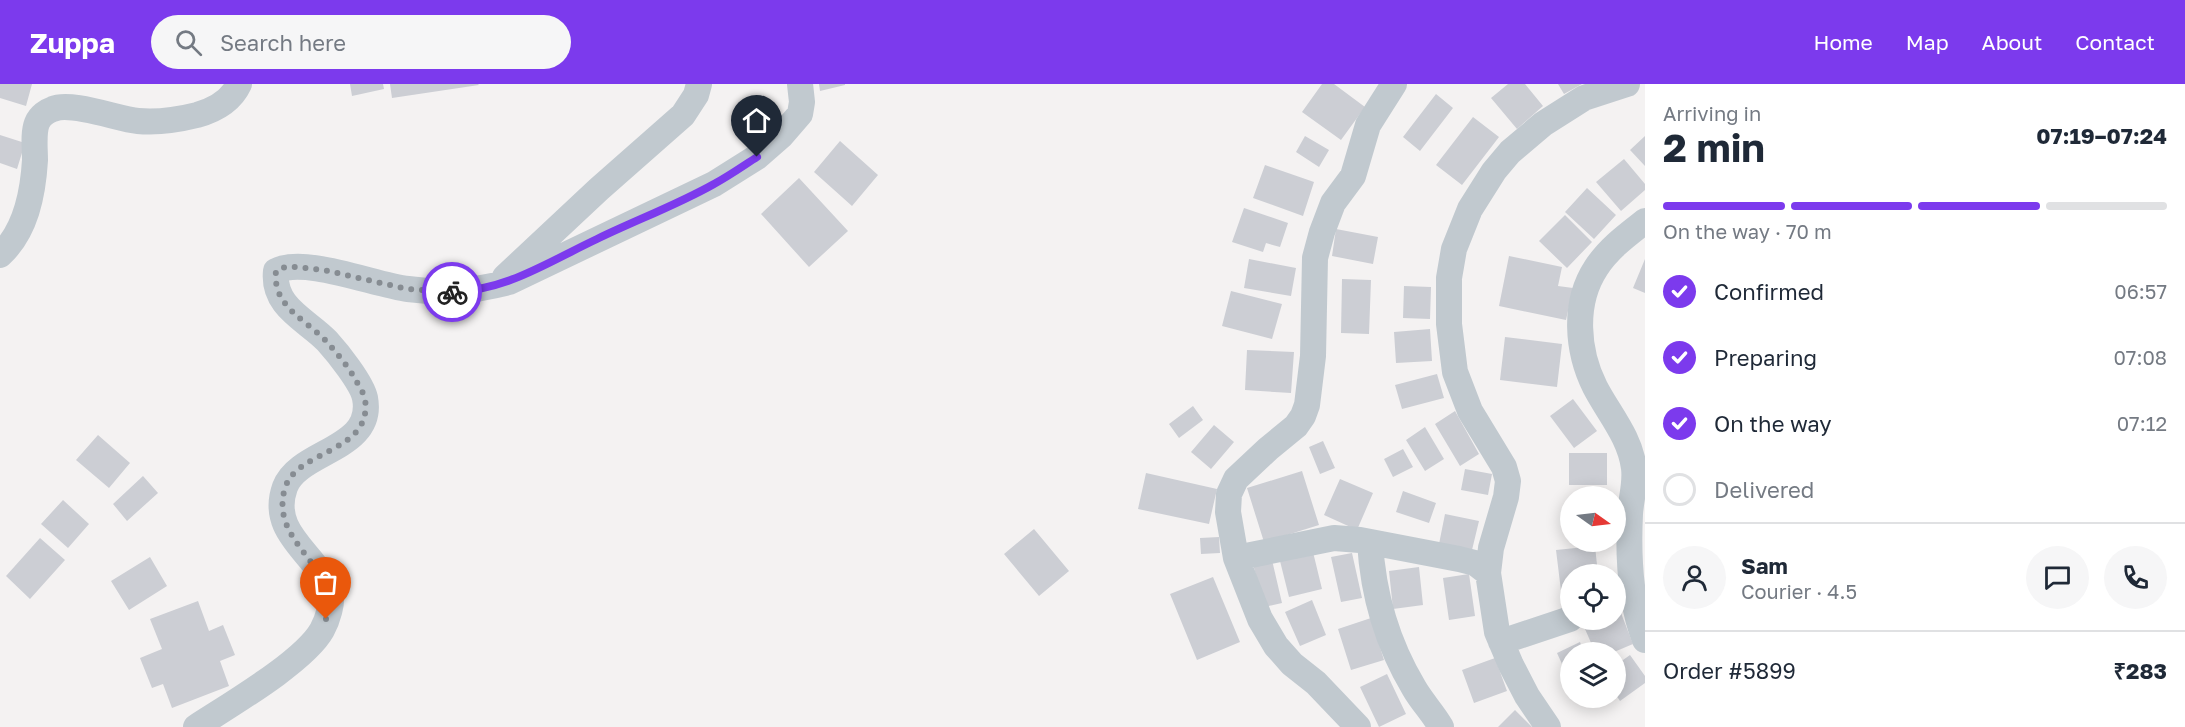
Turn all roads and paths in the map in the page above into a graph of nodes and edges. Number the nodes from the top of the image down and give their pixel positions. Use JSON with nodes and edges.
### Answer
{"nodes":[{"id":1,"x":239,"y":84,"type":"edge"},
{"id":2,"x":800,"y":84,"type":"edge"},
{"id":3,"x":1394,"y":84,"type":"edge"},
{"id":4,"x":1627,"y":84,"type":"edge"},
{"id":5,"x":692,"y":88,"type":"edge"},
{"id":6,"x":1645,"y":221,"type":"edge"},
{"id":7,"x":0,"y":255,"type":"edge"},
{"id":8,"x":496,"y":285,"type":"junction"},
{"id":9,"x":1370,"y":542,"type":"junction"},
{"id":10,"x":1236,"y":558,"type":"junction"},
{"id":11,"x":1488,"y":573,"type":"junction"},
{"id":12,"x":1632,"y":598,"type":"edge"},
{"id":13,"x":1560,"y":623,"type":"edge"},
{"id":14,"x":1645,"y":640,"type":"edge"},
{"id":15,"x":1501,"y":642,"type":"junction"},
{"id":16,"x":196,"y":727,"type":"edge"},
{"id":17,"x":1358,"y":727,"type":"edge"},
{"id":18,"x":1441,"y":727,"type":"edge"},
{"id":19,"x":1548,"y":727,"type":"edge"}],
"edges":[{"from":1,"to":7,"type":"street"},
{"from":2,"to":8,"type":"street"},
{"from":3,"to":10,"type":"street"},
{"from":4,"to":11,"type":"street"},
{"from":5,"to":8,"type":"street"},
{"from":6,"to":12,"type":"street"},
{"from":8,"to":16,"type":"street"},
{"from":9,"to":10,"type":"street"},
{"from":9,"to":11,"type":"street"},
{"from":9,"to":18,"type":"street"},
{"from":10,"to":17,"type":"street"},
{"from":11,"to":15,"type":"street"},
{"from":12,"to":14,"type":"street"},
{"from":13,"to":15,"type":"street"},
{"from":15,"to":19,"type":"street"}]}
